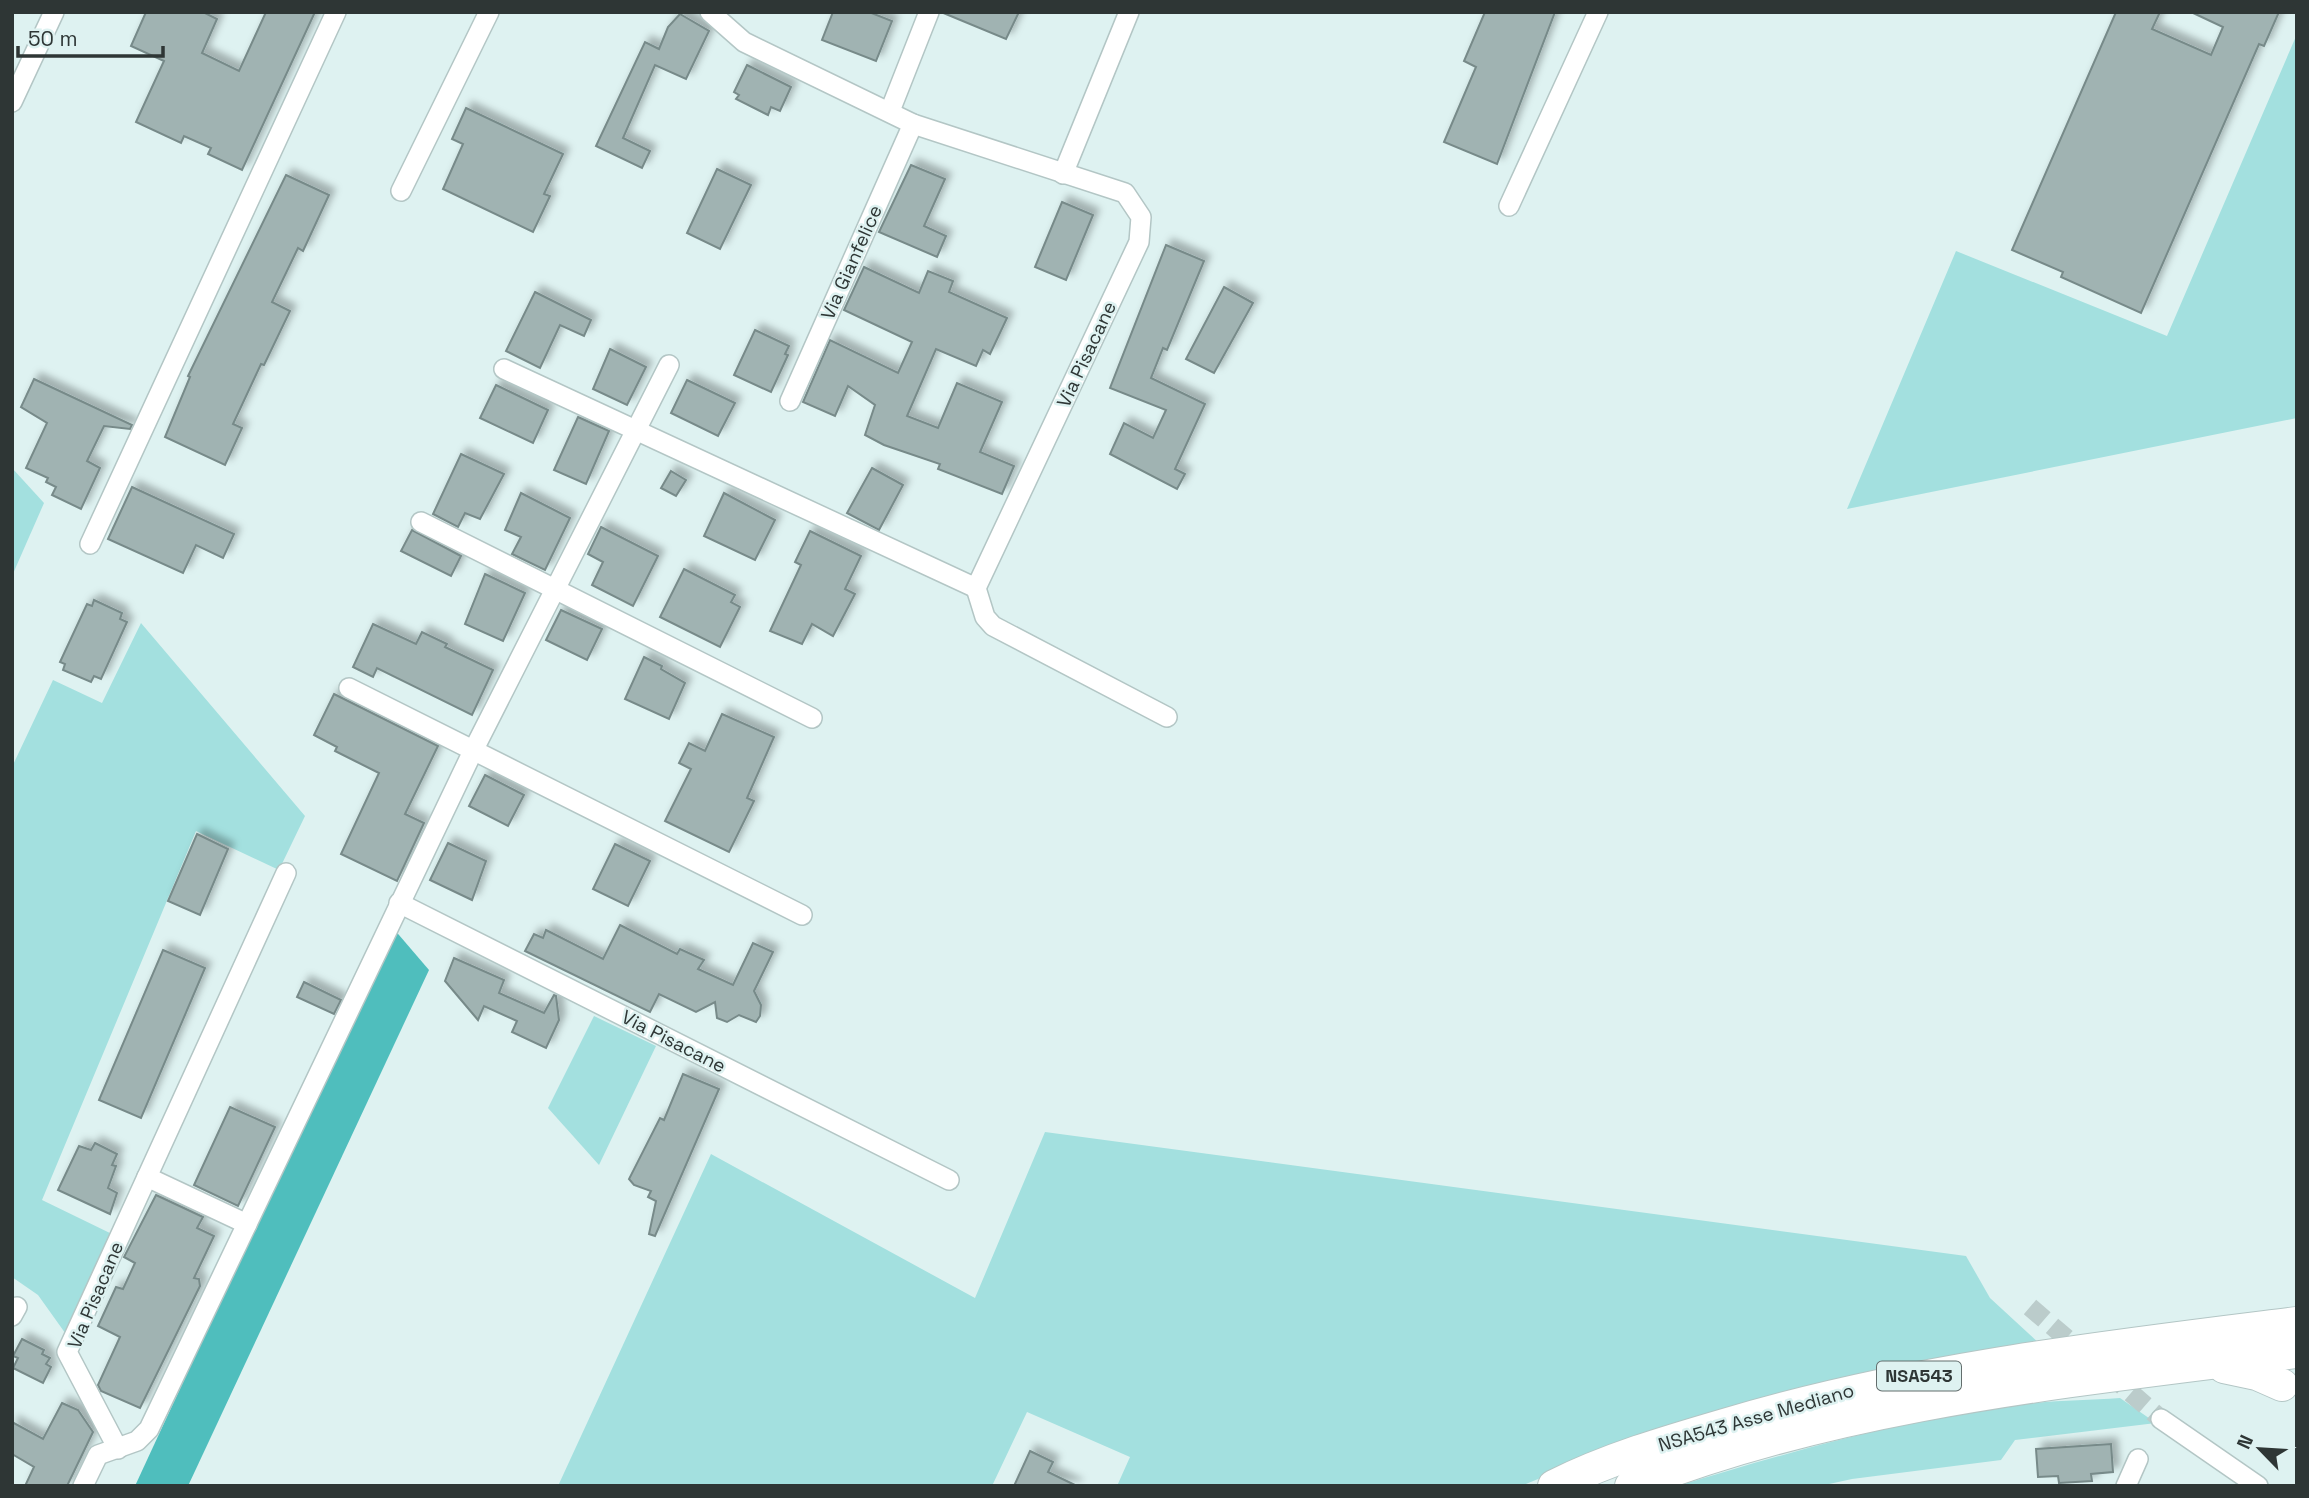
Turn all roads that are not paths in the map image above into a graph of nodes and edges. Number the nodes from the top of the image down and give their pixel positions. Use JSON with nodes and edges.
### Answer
{"nodes":[{"id":1,"x":54,"y":12,"type":"edge"},
{"id":2,"x":336,"y":12,"type":"edge"},
{"id":3,"x":489,"y":12,"type":"edge"},
{"id":4,"x":710,"y":12,"type":"edge"},
{"id":5,"x":929,"y":12,"type":"edge"},
{"id":6,"x":1129,"y":12,"type":"edge"},
{"id":7,"x":1598,"y":12,"type":"edge"},
{"id":8,"x":12,"y":102,"type":"edge"},
{"id":9,"x":890,"y":111,"type":"junction"},
{"id":10,"x":913,"y":124,"type":"junction"},
{"id":11,"x":1063,"y":174,"type":"junction"},
{"id":12,"x":401,"y":191,"type":"dead end"},
{"id":13,"x":1509,"y":206,"type":"dead end"},
{"id":14,"x":669,"y":365,"type":"dead end"},
{"id":15,"x":504,"y":369,"type":"dead end"},
{"id":16,"x":790,"y":401,"type":"dead end"},
{"id":17,"x":635,"y":428,"type":"junction"},
{"id":18,"x":421,"y":522,"type":"dead end"},
{"id":19,"x":90,"y":544,"type":"dead end"},
{"id":20,"x":976,"y":588,"type":"junction"},
{"id":21,"x":555,"y":589,"type":"junction"},
{"id":22,"x":349,"y":688,"type":"dead end"},
{"id":23,"x":1167,"y":717,"type":"dead end"},
{"id":24,"x":812,"y":718,"type":"dead end"},
{"id":25,"x":474,"y":751,"type":"junction"},
{"id":26,"x":286,"y":873,"type":"dead end"},
{"id":27,"x":400,"y":903,"type":"junction"},
{"id":28,"x":802,"y":915,"type":"dead end"},
{"id":29,"x":147,"y":1177,"type":"junction"},
{"id":30,"x":949,"y":1180,"type":"dead end"},
{"id":31,"x":247,"y":1224,"type":"junction"},
{"id":32,"x":2297,"y":1323,"type":"edge"},
{"id":33,"x":2297,"y":1352,"type":"edge"},
{"id":34,"x":2202,"y":1363,"type":"junction"},
{"id":35,"x":2282,"y":1385,"type":"dead end"},
{"id":36,"x":2161,"y":1419,"type":"tunnel mouth"},
{"id":37,"x":118,"y":1449,"type":"junction"},
{"id":38,"x":2138,"y":1459,"type":"dead end"},
{"id":39,"x":83,"y":1486,"type":"edge"},
{"id":40,"x":1555,"y":1486,"type":"edge"},
{"id":41,"x":1631,"y":1486,"type":"edge"},
{"id":42,"x":2126,"y":1486,"type":"edge"},
{"id":43,"x":2258,"y":1486,"type":"edge"}],
"edges":[{"from":1,"to":8,"type":"street"},
{"from":2,"to":19,"type":"street"},
{"from":3,"to":12,"type":"street"},
{"from":4,"to":9,"type":"street","name":"Via Pisacane"},
{"from":5,"to":9,"type":"street"},
{"from":6,"to":11,"type":"street"},
{"from":7,"to":13,"type":"street"},
{"from":9,"to":10,"type":"street","name":"Via Pisacane"},
{"from":10,"to":11,"type":"street","name":"Via Pisacane"},
{"from":10,"to":16,"type":"street","name":"Via Gianfelice"},
{"from":11,"to":20,"type":"street","name":"Via Pisacane"},
{"from":14,"to":17,"type":"street"},
{"from":15,"to":17,"type":"street"},
{"from":17,"to":20,"type":"street"},
{"from":17,"to":21,"type":"street"},
{"from":18,"to":21,"type":"street"},
{"from":20,"to":23,"type":"street"},
{"from":21,"to":24,"type":"street"},
{"from":21,"to":25,"type":"street"},
{"from":22,"to":25,"type":"street"},
{"from":25,"to":27,"type":"street"},
{"from":25,"to":28,"type":"street"},
{"from":26,"to":29,"type":"street","name":"Via Pisacane"},
{"from":27,"to":30,"type":"street","name":"Via Pisacane"},
{"from":27,"to":31,"type":"street"},
{"from":29,"to":31,"type":"street"},
{"from":29,"to":37,"type":"street","name":"Via Pisacane"},
{"from":31,"to":37,"type":"street"},
{"from":32,"to":40,"type":"highway","name":"NSA543 Asse Mediano","number":"NSA543"},
{"from":33,"to":34,"type":"highway","name":"NSA543 Asse Mediano","number":"NSA543"},
{"from":34,"to":35,"type":"highway"},
{"from":34,"to":41,"type":"highway","name":"NSA543 Asse Mediano","number":"NSA543"},
{"from":36,"to":43,"type":"street"},
{"from":37,"to":39,"type":"street"},
{"from":38,"to":42,"type":"street"}]}
